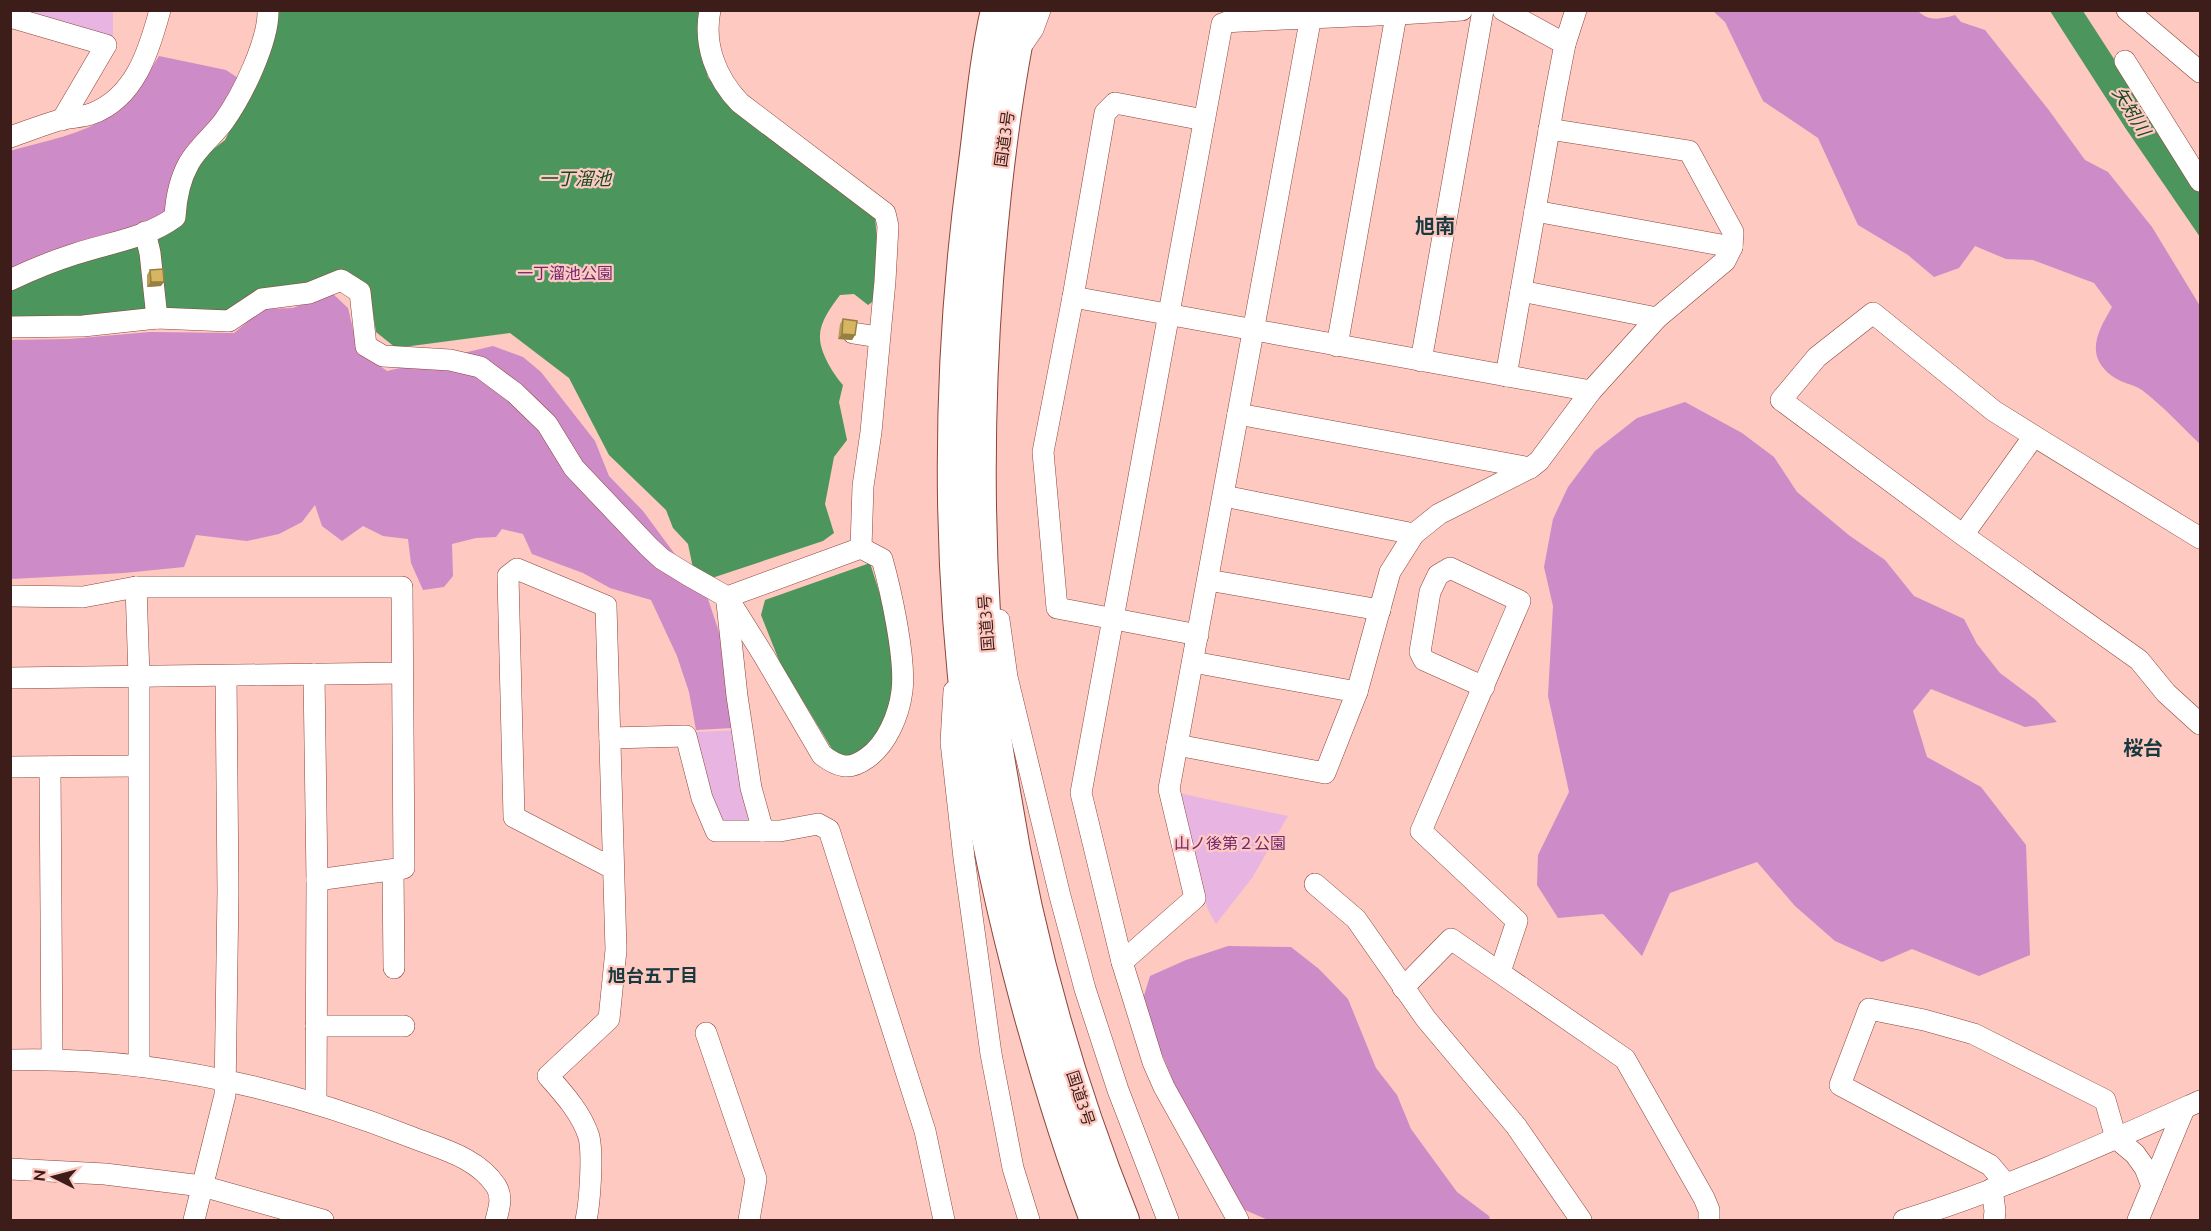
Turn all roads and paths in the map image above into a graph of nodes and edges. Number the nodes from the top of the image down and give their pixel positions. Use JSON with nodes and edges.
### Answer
{"nodes":[{"id":1,"x":160,"y":10,"type":"edge"},
{"id":2,"x":268,"y":10,"type":"edge"},
{"id":3,"x":710,"y":10,"type":"edge"},
{"id":4,"x":996,"y":10,"type":"edge"},
{"id":5,"x":1024,"y":10,"type":"edge"},
{"id":6,"x":1040,"y":10,"type":"edge"},
{"id":7,"x":1462,"y":10,"type":"edge"},
{"id":8,"x":1483,"y":10,"type":"edge"},
{"id":9,"x":1503,"y":10,"type":"edge"},
{"id":10,"x":1576,"y":10,"type":"edge"},
{"id":11,"x":2127,"y":10,"type":"edge"},
{"id":12,"x":1397,"y":13,"type":"edge"},
{"id":13,"x":1311,"y":16,"type":"junction"},
{"id":14,"x":10,"y":17,"type":"edge"},
{"id":15,"x":1565,"y":44,"type":"junction"},
{"id":16,"x":1015,"y":54,"type":"junction"},
{"id":17,"x":2126,"y":61,"type":"dead end"},
{"id":18,"x":2200,"y":72,"type":"edge"},
{"id":19,"x":62,"y":120,"type":"junction"},
{"id":20,"x":1204,"y":120,"type":"junction"},
{"id":21,"x":1550,"y":129,"type":"junction"},
{"id":22,"x":10,"y":137,"type":"edge"},
{"id":23,"x":2200,"y":181,"type":"edge"},
{"id":24,"x":1535,"y":211,"type":"junction"},
{"id":25,"x":146,"y":232,"type":"junction"},
{"id":26,"x":1732,"y":247,"type":"junction"},
{"id":27,"x":10,"y":280,"type":"edge"},
{"id":28,"x":1521,"y":291,"type":"junction"},
{"id":29,"x":1073,"y":297,"type":"junction"},
{"id":30,"x":1168,"y":316,"type":"junction"},
{"id":31,"x":157,"y":318,"type":"junction"},
{"id":32,"x":1657,"y":318,"type":"junction"},
{"id":33,"x":10,"y":327,"type":"edge"},
{"id":34,"x":1253,"y":330,"type":"junction"},
{"id":35,"x":853,"y":333,"type":"edge"},
{"id":36,"x":878,"y":337,"type":"junction"},
{"id":37,"x":1337,"y":346,"type":"junction"},
{"id":38,"x":1421,"y":361,"type":"junction"},
{"id":39,"x":1506,"y":376,"type":"junction"},
{"id":40,"x":1591,"y":391,"type":"junction"},
{"id":41,"x":1238,"y":414,"type":"junction"},
{"id":42,"x":2034,"y":436,"type":"junction"},
{"id":43,"x":1530,"y":468,"type":"junction"},
{"id":44,"x":980,"y":483,"type":"junction"},
{"id":45,"x":1224,"y":496,"type":"junction"},
{"id":46,"x":1414,"y":534,"type":"junction"},
{"id":47,"x":1963,"y":535,"type":"junction"},
{"id":48,"x":2200,"y":538,"type":"edge"},
{"id":49,"x":861,"y":548,"type":"junction"},
{"id":50,"x":1208,"y":580,"type":"junction"},
{"id":51,"x":136,"y":587,"type":"junction"},
{"id":52,"x":10,"y":596,"type":"edge"},
{"id":53,"x":727,"y":597,"type":"junction"},
{"id":54,"x":1380,"y":610,"type":"junction"},
{"id":55,"x":1114,"y":618,"type":"junction"},
{"id":56,"x":959,"y":624,"type":"junction"},
{"id":57,"x":1198,"y":635,"type":"junction"},
{"id":58,"x":1193,"y":662,"type":"junction"},
{"id":59,"x":402,"y":673,"type":"junction"},
{"id":60,"x":314,"y":674,"type":"junction"},
{"id":61,"x":139,"y":676,"type":"junction"},
{"id":62,"x":226,"y":676,"type":"junction"},
{"id":63,"x":10,"y":678,"type":"edge"},
{"id":64,"x":1484,"y":687,"type":"junction"},
{"id":65,"x":1357,"y":692,"type":"junction"},
{"id":66,"x":2200,"y":719,"type":"edge"},
{"id":67,"x":610,"y":738,"type":"junction"},
{"id":68,"x":1177,"y":745,"type":"junction"},
{"id":69,"x":138,"y":766,"type":"junction"},
{"id":70,"x":10,"y":767,"type":"edge"},
{"id":71,"x":50,"y":767,"type":"junction"},
{"id":72,"x":763,"y":831,"type":"junction"},
{"id":73,"x":612,"y":868,"type":"junction"},
{"id":74,"x":393,"y":871,"type":"junction"},
{"id":75,"x":317,"y":880,"type":"junction"},
{"id":76,"x":1315,"y":884,"type":"dead end"},
{"id":77,"x":1122,"y":962,"type":"junction"},
{"id":78,"x":394,"y":968,"type":"dead end"},
{"id":79,"x":1500,"y":972,"type":"junction"},
{"id":80,"x":1402,"y":988,"type":"junction"},
{"id":81,"x":316,"y":1026,"type":"junction"},
{"id":82,"x":404,"y":1026,"type":"dead end"},
{"id":83,"x":706,"y":1033,"type":"dead end"},
{"id":84,"x":52,"y":1059,"type":"junction"},
{"id":85,"x":10,"y":1060,"type":"edge"},
{"id":86,"x":139,"y":1066,"type":"junction"},
{"id":87,"x":225,"y":1080,"type":"junction"},
{"id":88,"x":316,"y":1103,"type":"junction"},
{"id":89,"x":2192,"y":1105,"type":"edge"},
{"id":90,"x":2116,"y":1138,"type":"junction"},
{"id":91,"x":10,"y":1169,"type":"edge"},
{"id":92,"x":202,"y":1186,"type":"junction"},
{"id":93,"x":2152,"y":1186,"type":"junction"},
{"id":94,"x":1999,"y":1187,"type":"junction"},
{"id":95,"x":194,"y":1221,"type":"edge"},
{"id":96,"x":323,"y":1221,"type":"edge"},
{"id":97,"x":496,"y":1221,"type":"edge"},
{"id":98,"x":586,"y":1221,"type":"edge"},
{"id":99,"x":749,"y":1221,"type":"edge"},
{"id":100,"x":944,"y":1221,"type":"edge"},
{"id":101,"x":1029,"y":1221,"type":"edge"},
{"id":102,"x":1095,"y":1221,"type":"edge"},
{"id":103,"x":1124,"y":1221,"type":"edge"},
{"id":104,"x":1167,"y":1221,"type":"edge"},
{"id":105,"x":1238,"y":1221,"type":"edge"},
{"id":106,"x":1581,"y":1221,"type":"edge"},
{"id":107,"x":1708,"y":1221,"type":"edge"},
{"id":108,"x":1904,"y":1221,"type":"edge"},
{"id":109,"x":1994,"y":1221,"type":"edge"},
{"id":110,"x":2138,"y":1221,"type":"edge"}],
"edges":[{"from":1,"to":19,"type":"street"},
{"from":2,"to":25,"type":"street"},
{"from":3,"to":36,"type":"street"},
{"from":4,"to":56,"type":"highway","name":"国道3号"},
{"from":5,"to":16,"type":"highway","name":"国道3号"},
{"from":6,"to":16,"type":"street"},
{"from":7,"to":12,"type":"street"},
{"from":8,"to":38,"type":"street"},
{"from":9,"to":15,"type":"street"},
{"from":10,"to":15,"type":"street"},
{"from":11,"to":18,"type":"street"},
{"from":12,"to":13,"type":"street"},
{"from":12,"to":37,"type":"street"},
{"from":13,"to":20,"type":"street"},
{"from":13,"to":34,"type":"street"},
{"from":14,"to":19,"type":"street"},
{"from":15,"to":21,"type":"street"},
{"from":16,"to":44,"type":"highway","name":"国道3号"},
{"from":17,"to":23,"type":"street"},
{"from":19,"to":22,"type":"street"},
{"from":20,"to":29,"type":"street"},
{"from":20,"to":30,"type":"street"},
{"from":21,"to":24,"type":"street"},
{"from":21,"to":26,"type":"street"},
{"from":24,"to":26,"type":"street"},
{"from":24,"to":28,"type":"street"},
{"from":25,"to":27,"type":"street"},
{"from":25,"to":31,"type":"street"},
{"from":26,"to":32,"type":"street"},
{"from":28,"to":32,"type":"street"},
{"from":28,"to":39,"type":"street"},
{"from":29,"to":30,"type":"street"},
{"from":29,"to":55,"type":"street"},
{"from":30,"to":34,"type":"street"},
{"from":30,"to":55,"type":"street"},
{"from":31,"to":33,"type":"street"},
{"from":31,"to":53,"type":"street"},
{"from":32,"to":40,"type":"street"},
{"from":34,"to":37,"type":"street"},
{"from":34,"to":41,"type":"street"},
{"from":35,"to":36,"type":"street"},
{"from":36,"to":49,"type":"street"},
{"from":37,"to":38,"type":"street"},
{"from":38,"to":39,"type":"street"},
{"from":39,"to":40,"type":"street"},
{"from":40,"to":43,"type":"street"},
{"from":41,"to":43,"type":"street"},
{"from":41,"to":45,"type":"street"},
{"from":42,"to":47,"type":"street"},
{"from":42,"to":47,"type":"street"},
{"from":42,"to":48,"type":"street"},
{"from":43,"to":46,"type":"street"},
{"from":44,"to":103,"type":"highway","name":"国道3号"},
{"from":44,"to":104,"type":"street"},
{"from":45,"to":46,"type":"street"},
{"from":45,"to":50,"type":"street"},
{"from":46,"to":54,"type":"street"},
{"from":47,"to":66,"type":"street"},
{"from":49,"to":53,"type":"street"},
{"from":49,"to":53,"type":"street"},
{"from":50,"to":54,"type":"street"},
{"from":50,"to":57,"type":"street"},
{"from":51,"to":52,"type":"street"},
{"from":51,"to":59,"type":"street"},
{"from":51,"to":61,"type":"street"},
{"from":53,"to":72,"type":"street"},
{"from":54,"to":65,"type":"street"},
{"from":55,"to":57,"type":"street"},
{"from":55,"to":77,"type":"street"},
{"from":56,"to":101,"type":"street"},
{"from":56,"to":102,"type":"highway","name":"国道3号"},
{"from":57,"to":58,"type":"street"},
{"from":58,"to":65,"type":"street"},
{"from":58,"to":68,"type":"street"},
{"from":59,"to":60,"type":"street"},
{"from":59,"to":74,"type":"street"},
{"from":60,"to":62,"type":"street"},
{"from":60,"to":75,"type":"street"},
{"from":61,"to":62,"type":"street"},
{"from":61,"to":63,"type":"street"},
{"from":61,"to":69,"type":"street"},
{"from":62,"to":87,"type":"street"},
{"from":64,"to":64,"type":"street"},
{"from":64,"to":79,"type":"street"},
{"from":65,"to":68,"type":"street"},
{"from":67,"to":72,"type":"street"},
{"from":67,"to":73,"type":"street"},
{"from":67,"to":73,"type":"street"},
{"from":68,"to":77,"type":"street"},
{"from":69,"to":71,"type":"street"},
{"from":69,"to":86,"type":"street"},
{"from":70,"to":71,"type":"street"},
{"from":71,"to":84,"type":"street"},
{"from":72,"to":100,"type":"street"},
{"from":73,"to":98,"type":"street"},
{"from":74,"to":75,"type":"street"},
{"from":74,"to":78,"type":"street"},
{"from":75,"to":81,"type":"street"},
{"from":76,"to":80,"type":"street"},
{"from":77,"to":105,"type":"street"},
{"from":79,"to":80,"type":"street"},
{"from":79,"to":107,"type":"street"},
{"from":80,"to":106,"type":"street"},
{"from":81,"to":82,"type":"street"},
{"from":81,"to":88,"type":"street"},
{"from":83,"to":99,"type":"street"},
{"from":84,"to":85,"type":"street"},
{"from":84,"to":86,"type":"street"},
{"from":86,"to":87,"type":"street"},
{"from":87,"to":88,"type":"street"},
{"from":87,"to":92,"type":"street"},
{"from":88,"to":97,"type":"street"},
{"from":89,"to":90,"type":"street"},
{"from":89,"to":93,"type":"street"},
{"from":90,"to":93,"type":"street"},
{"from":90,"to":94,"type":"street"},
{"from":90,"to":94,"type":"street"},
{"from":91,"to":92,"type":"street"},
{"from":92,"to":95,"type":"street"},
{"from":92,"to":96,"type":"street"},
{"from":93,"to":110,"type":"street"},
{"from":94,"to":108,"type":"street"},
{"from":94,"to":109,"type":"street"}]}
